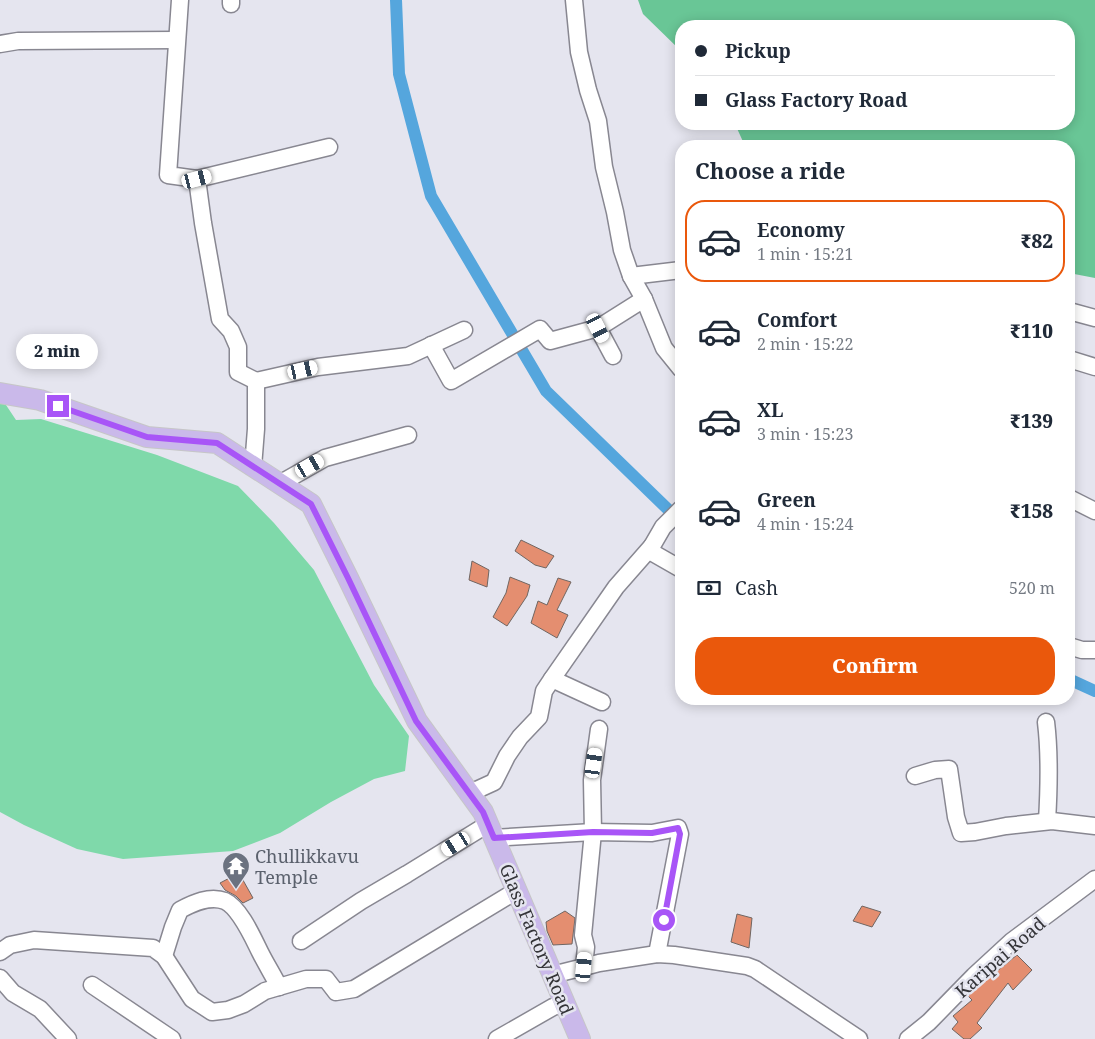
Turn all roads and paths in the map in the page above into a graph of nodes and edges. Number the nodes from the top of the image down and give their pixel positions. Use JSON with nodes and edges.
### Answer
{"nodes":[{"id":1,"x":180,"y":0,"type":"edge"},
{"id":2,"x":574,"y":0,"type":"edge"},
{"id":3,"x":176,"y":40,"type":"junction"},
{"id":4,"x":0,"y":44,"type":"edge"},
{"id":5,"x":329,"y":147,"type":"dead end"},
{"id":6,"x":197,"y":179,"type":"junction"},
{"id":7,"x":675,"y":271,"type":"edge"},
{"id":8,"x":631,"y":276,"type":"junction"},
{"id":9,"x":644,"y":299,"type":"junction"},
{"id":10,"x":1075,"y":313,"type":"edge"},
{"id":11,"x":1095,"y":318,"type":"edge"},
{"id":12,"x":598,"y":328,"type":"junction"},
{"id":13,"x":464,"y":330,"type":"dead end"},
{"id":14,"x":431,"y":345,"type":"junction"},
{"id":15,"x":613,"y":356,"type":"dead end"},
{"id":16,"x":1075,"y":361,"type":"edge"},
{"id":17,"x":675,"y":362,"type":"edge"},
{"id":18,"x":1095,"y":367,"type":"edge"},
{"id":19,"x":256,"y":381,"type":"junction"},
{"id":20,"x":0,"y":394,"type":"edge"},
{"id":21,"x":408,"y":435,"type":"dead end"},
{"id":22,"x":253,"y":466,"type":"junction"},
{"id":23,"x":281,"y":483,"type":"junction"},
{"id":24,"x":1075,"y":501,"type":"edge"},
{"id":25,"x":1095,"y":511,"type":"edge"},
{"id":26,"x":675,"y":515,"type":"edge"},
{"id":27,"x":652,"y":546,"type":"junction"},
{"id":28,"x":675,"y":566,"type":"edge"},
{"id":29,"x":1075,"y":648,"type":"edge"},
{"id":30,"x":1095,"y":650,"type":"edge"},
{"id":31,"x":552,"y":679,"type":"junction"},
{"id":32,"x":602,"y":702,"type":"dead end"},
{"id":33,"x":1046,"y":722,"type":"dead end"},
{"id":34,"x":599,"y":729,"type":"dead end"},
{"id":35,"x":915,"y":776,"type":"dead end"},
{"id":36,"x":470,"y":793,"type":"junction"},
{"id":37,"x":1047,"y":821,"type":"junction"},
{"id":38,"x":1095,"y":826,"type":"edge"},
{"id":39,"x":491,"y":831,"type":"junction"},
{"id":40,"x":593,"y":832,"type":"junction"},
{"id":41,"x":1095,"y":879,"type":"edge"},
{"id":42,"x":516,"y":891,"type":"junction"},
{"id":43,"x":300,"y":941,"type":"dead end"},
{"id":44,"x":0,"y":952,"type":"edge"},
{"id":45,"x":657,"y":954,"type":"junction"},
{"id":46,"x":164,"y":956,"type":"junction"},
{"id":47,"x":584,"y":967,"type":"junction"},
{"id":48,"x":552,"y":975,"type":"junction"},
{"id":49,"x":0,"y":978,"type":"edge"},
{"id":50,"x":92,"y":985,"type":"dead end"},
{"id":51,"x":279,"y":987,"type":"junction"},
{"id":52,"x":564,"y":1002,"type":"junction"},
{"id":53,"x":68,"y":1039,"type":"edge"},
{"id":54,"x":172,"y":1039,"type":"edge"},
{"id":55,"x":497,"y":1039,"type":"edge"},
{"id":56,"x":580,"y":1039,"type":"edge"},
{"id":57,"x":859,"y":1039,"type":"edge"},
{"id":58,"x":908,"y":1039,"type":"edge"}],
"edges":[{"from":1,"to":3,"type":"street"},
{"from":2,"to":8,"type":"street"},
{"from":3,"to":4,"type":"street"},
{"from":3,"to":6,"type":"street"},
{"from":5,"to":6,"type":"street"},
{"from":6,"to":19,"type":"street"},
{"from":7,"to":8,"type":"street"},
{"from":8,"to":9,"type":"street"},
{"from":9,"to":12,"type":"street"},
{"from":9,"to":17,"type":"street"},
{"from":10,"to":11,"type":"street"},
{"from":12,"to":14,"type":"street"},
{"from":12,"to":15,"type":"street"},
{"from":13,"to":14,"type":"street"},
{"from":14,"to":19,"type":"street"},
{"from":16,"to":18,"type":"street"},
{"from":19,"to":22,"type":"street"},
{"from":20,"to":22,"type":"main road","name":"Glass Factory Road"},
{"from":21,"to":23,"type":"street"},
{"from":22,"to":23,"type":"main road","name":"Glass Factory Road"},
{"from":23,"to":36,"type":"main road","name":"Glass Factory Road"},
{"from":24,"to":25,"type":"street"},
{"from":26,"to":27,"type":"street"},
{"from":27,"to":28,"type":"street"},
{"from":27,"to":31,"type":"street"},
{"from":29,"to":30,"type":"street"},
{"from":31,"to":32,"type":"street"},
{"from":31,"to":36,"type":"street"},
{"from":33,"to":37,"type":"street"},
{"from":34,"to":40,"type":"street"},
{"from":35,"to":37,"type":"street"},
{"from":36,"to":39,"type":"main road","name":"Glass Factory Road"},
{"from":37,"to":38,"type":"street"},
{"from":39,"to":40,"type":"street"},
{"from":39,"to":42,"type":"main road","name":"Glass Factory Road"},
{"from":39,"to":43,"type":"street"},
{"from":40,"to":45,"type":"street"},
{"from":40,"to":47,"type":"street"},
{"from":41,"to":58,"type":"street","name":"Karipai Road"},
{"from":42,"to":48,"type":"main road","name":"Glass Factory Road"},
{"from":42,"to":51,"type":"street"},
{"from":44,"to":46,"type":"street"},
{"from":45,"to":47,"type":"street"},
{"from":45,"to":57,"type":"street"},
{"from":46,"to":51,"type":"street"},
{"from":46,"to":51,"type":"street"},
{"from":47,"to":48,"type":"street"},
{"from":48,"to":52,"type":"main road","name":"Glass Factory Road"},
{"from":49,"to":53,"type":"street"},
{"from":50,"to":54,"type":"street"},
{"from":52,"to":55,"type":"street"},
{"from":52,"to":56,"type":"main road","name":"Glass Factory Road"}]}
